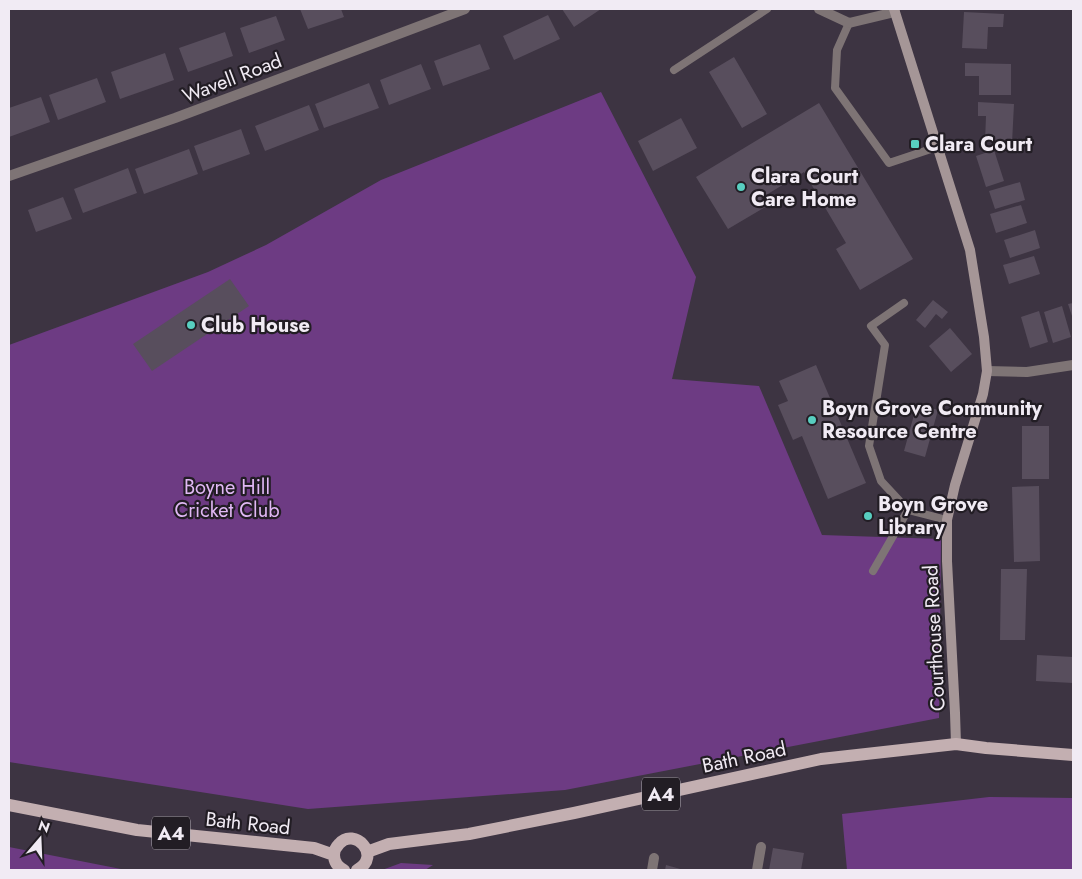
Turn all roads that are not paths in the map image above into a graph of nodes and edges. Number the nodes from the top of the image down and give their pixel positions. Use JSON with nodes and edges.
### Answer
{"nodes":[{"id":1,"x":465,"y":9,"type":"edge"},
{"id":2,"x":767,"y":9,"type":"edge"},
{"id":3,"x":819,"y":9,"type":"edge"},
{"id":4,"x":894,"y":10,"type":"edge"},
{"id":5,"x":849,"y":23,"type":"junction"},
{"id":6,"x":674,"y":70,"type":"dead end"},
{"id":7,"x":937,"y":148,"type":"junction"},
{"id":8,"x":9,"y":176,"type":"edge"},
{"id":9,"x":904,"y":303,"type":"dead end"},
{"id":10,"x":1073,"y":364,"type":"edge"},
{"id":11,"x":987,"y":371,"type":"junction"},
{"id":12,"x":908,"y":510,"type":"junction"},
{"id":13,"x":947,"y":520,"type":"junction"},
{"id":14,"x":873,"y":571,"type":"dead end"},
{"id":15,"x":956,"y":744,"type":"junction"},
{"id":16,"x":1073,"y":755,"type":"edge"},
{"id":17,"x":9,"y":805,"type":"edge"},
{"id":18,"x":761,"y":847,"type":"dead end"},
{"id":19,"x":367,"y":852,"type":"junction"},
{"id":20,"x":334,"y":855,"type":"junction"},
{"id":21,"x":654,"y":858,"type":"dead end"},
{"id":22,"x":344,"y":870,"type":"edge"},
{"id":23,"x":357,"y":870,"type":"edge"},
{"id":24,"x":652,"y":870,"type":"edge"},
{"id":25,"x":757,"y":870,"type":"edge"}],
"edges":[{"from":1,"to":8,"type":"street","name":"Wavell Road"},
{"from":2,"to":6,"type":"lane"},
{"from":3,"to":5,"type":"street"},
{"from":4,"to":5,"type":"street"},
{"from":4,"to":7,"type":"street","name":"Courthouse Road"},
{"from":5,"to":7,"type":"lane"},
{"from":7,"to":11,"type":"street","name":"Courthouse Road"},
{"from":9,"to":12,"type":"lane"},
{"from":10,"to":11,"type":"street"},
{"from":11,"to":13,"type":"street","name":"Courthouse Road"},
{"from":12,"to":13,"type":"lane"},
{"from":12,"to":14,"type":"lane"},
{"from":13,"to":15,"type":"street","name":"Courthouse Road"},
{"from":15,"to":16,"type":"main road","name":"Bath Road","number":"A4"},
{"from":15,"to":19,"type":"main road","name":"Bath Road","number":"A4"},
{"from":17,"to":20,"type":"main road","name":"Bath Road","number":"A4"},
{"from":18,"to":25,"type":"street"},
{"from":19,"to":20,"type":"main road"},
{"from":19,"to":23,"type":"main road"},
{"from":20,"to":22,"type":"main road"},
{"from":21,"to":24,"type":"street"}]}
